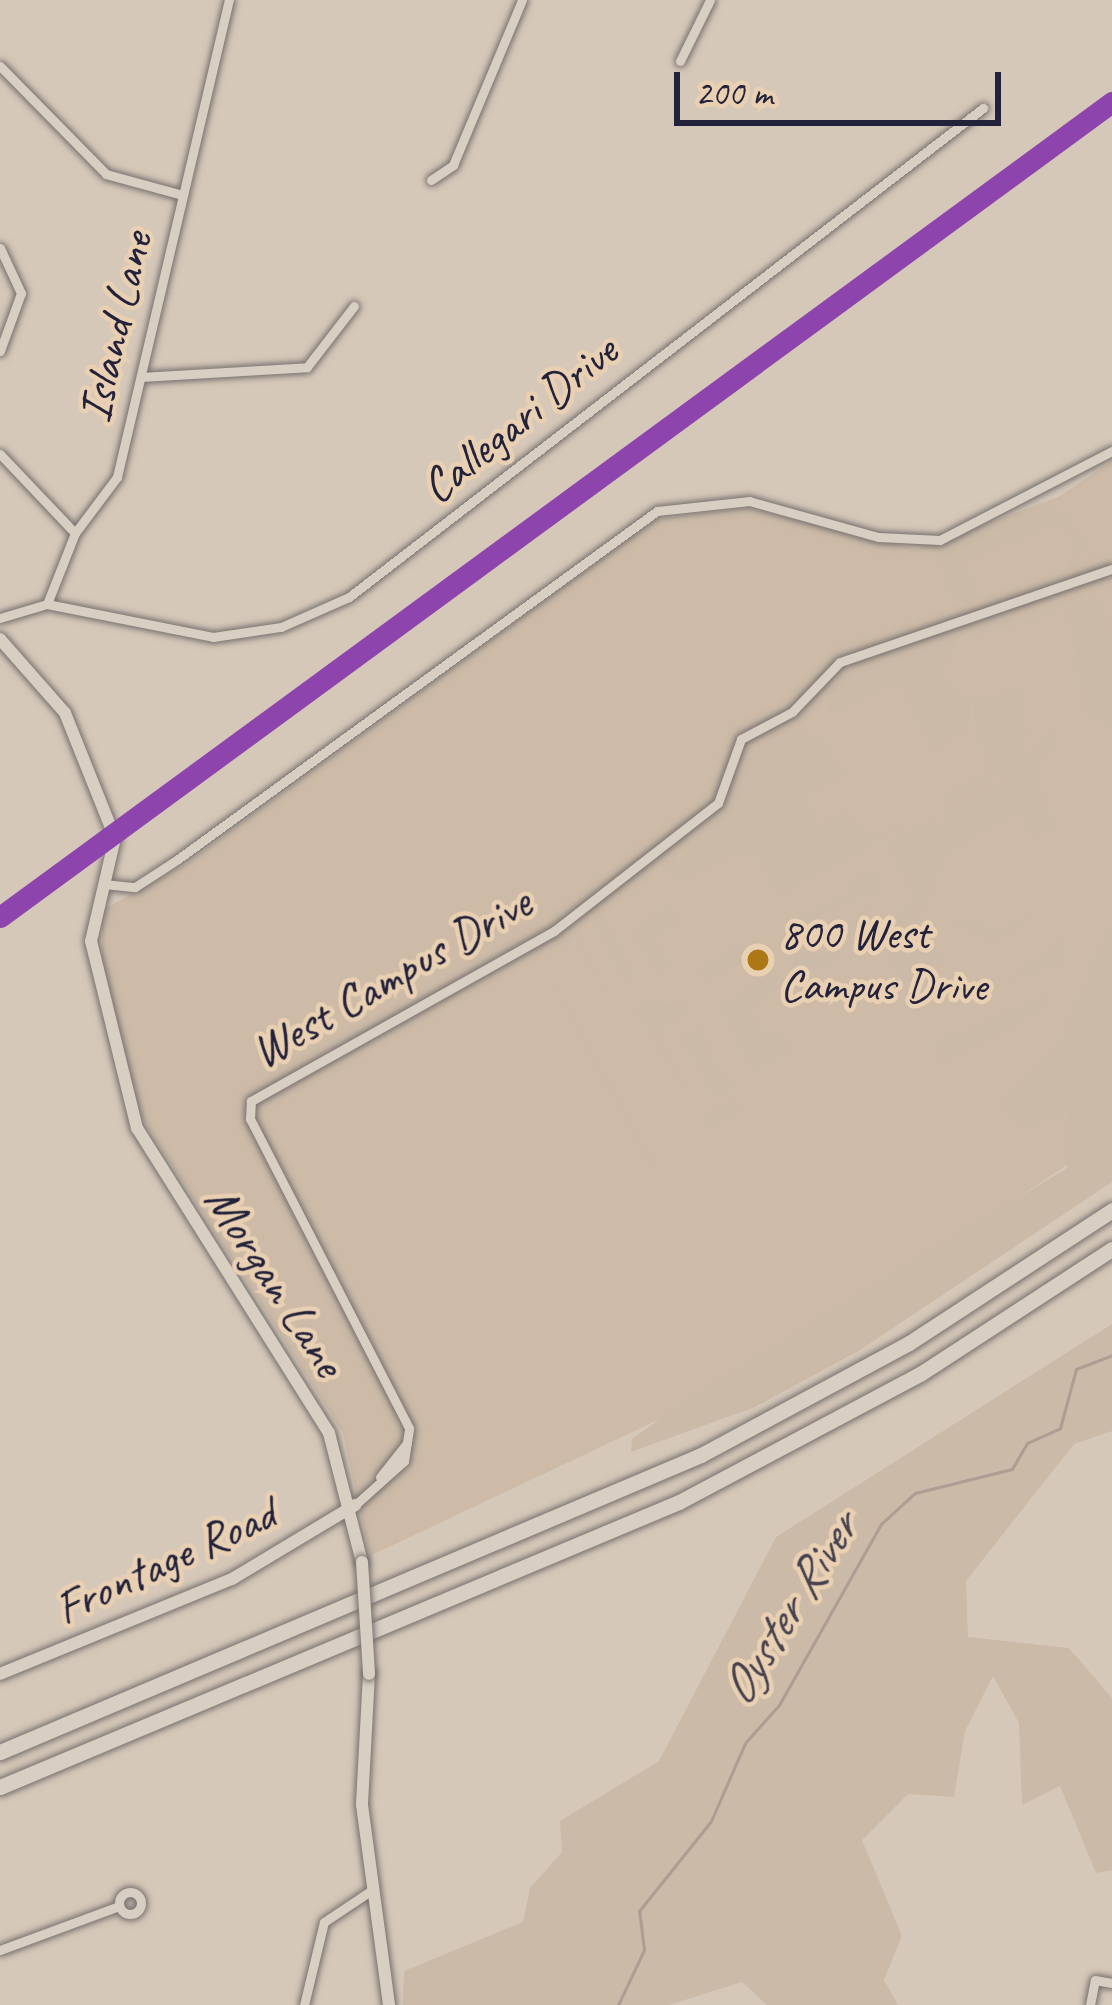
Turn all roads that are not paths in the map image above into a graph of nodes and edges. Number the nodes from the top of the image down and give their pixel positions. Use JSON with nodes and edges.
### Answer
{"nodes":[{"id":1,"x":229,"y":0,"type":"edge"},
{"id":2,"x":522,"y":0,"type":"edge"},
{"id":3,"x":710,"y":0,"type":"edge"},
{"id":4,"x":680,"y":61,"type":"dead end"},
{"id":5,"x":0,"y":66,"type":"edge"},
{"id":6,"x":983,"y":108,"type":"dead end"},
{"id":7,"x":431,"y":180,"type":"dead end"},
{"id":8,"x":183,"y":195,"type":"junction"},
{"id":9,"x":0,"y":248,"type":"edge"},
{"id":10,"x":354,"y":306,"type":"dead end"},
{"id":11,"x":0,"y":351,"type":"edge"},
{"id":12,"x":141,"y":376,"type":"junction"},
{"id":13,"x":1112,"y":451,"type":"edge"},
{"id":14,"x":0,"y":454,"type":"edge"},
{"id":15,"x":75,"y":533,"type":"junction"},
{"id":16,"x":1112,"y":569,"type":"edge"},
{"id":17,"x":47,"y":604,"type":"junction"},
{"id":18,"x":0,"y":618,"type":"edge"},
{"id":19,"x":0,"y":639,"type":"edge"},
{"id":20,"x":104,"y":884,"type":"junction"},
{"id":21,"x":1112,"y":1210,"type":"edge"},
{"id":22,"x":1112,"y":1250,"type":"edge"},
{"id":23,"x":356,"y":1505,"type":"junction"},
{"id":24,"x":0,"y":1674,"type":"edge"},
{"id":25,"x":0,"y":1752,"type":"edge"},
{"id":26,"x":0,"y":1786,"type":"edge"},
{"id":27,"x":369,"y":1892,"type":"junction"},
{"id":28,"x":119,"y":1906,"type":"dead end"},
{"id":29,"x":0,"y":1950,"type":"edge"},
{"id":30,"x":1112,"y":1984,"type":"edge"},
{"id":31,"x":304,"y":2005,"type":"edge"},
{"id":32,"x":389,"y":2005,"type":"edge"},
{"id":33,"x":1090,"y":2005,"type":"edge"}],
"edges":[{"from":1,"to":8,"type":"street","name":"Island Lane"},
{"from":2,"to":7,"type":"street"},
{"from":3,"to":4,"type":"street"},
{"from":5,"to":8,"type":"street"},
{"from":6,"to":17,"type":"street","name":"Callegari Drive"},
{"from":8,"to":12,"type":"street","name":"Island Lane"},
{"from":9,"to":11,"type":"street"},
{"from":10,"to":12,"type":"street"},
{"from":12,"to":15,"type":"street","name":"Island Lane"},
{"from":13,"to":20,"type":"street"},
{"from":14,"to":15,"type":"street"},
{"from":15,"to":17,"type":"street","name":"Island Lane"},
{"from":16,"to":23,"type":"street","name":"West Campus Drive"},
{"from":17,"to":18,"type":"street"},
{"from":19,"to":20,"type":"street","name":"Morgan Lane"},
{"from":20,"to":23,"type":"street","name":"Morgan Lane"},
{"from":21,"to":25,"type":"highway"},
{"from":22,"to":26,"type":"highway"},
{"from":23,"to":24,"type":"street","name":"Frontage Road"},
{"from":23,"to":27,"type":"street","name":"Morgan Lane","bridge":true},
{"from":27,"to":31,"type":"street"},
{"from":27,"to":32,"type":"street","name":"Morgan Lane"},
{"from":28,"to":29,"type":"street"},
{"from":30,"to":33,"type":"street"}]}
